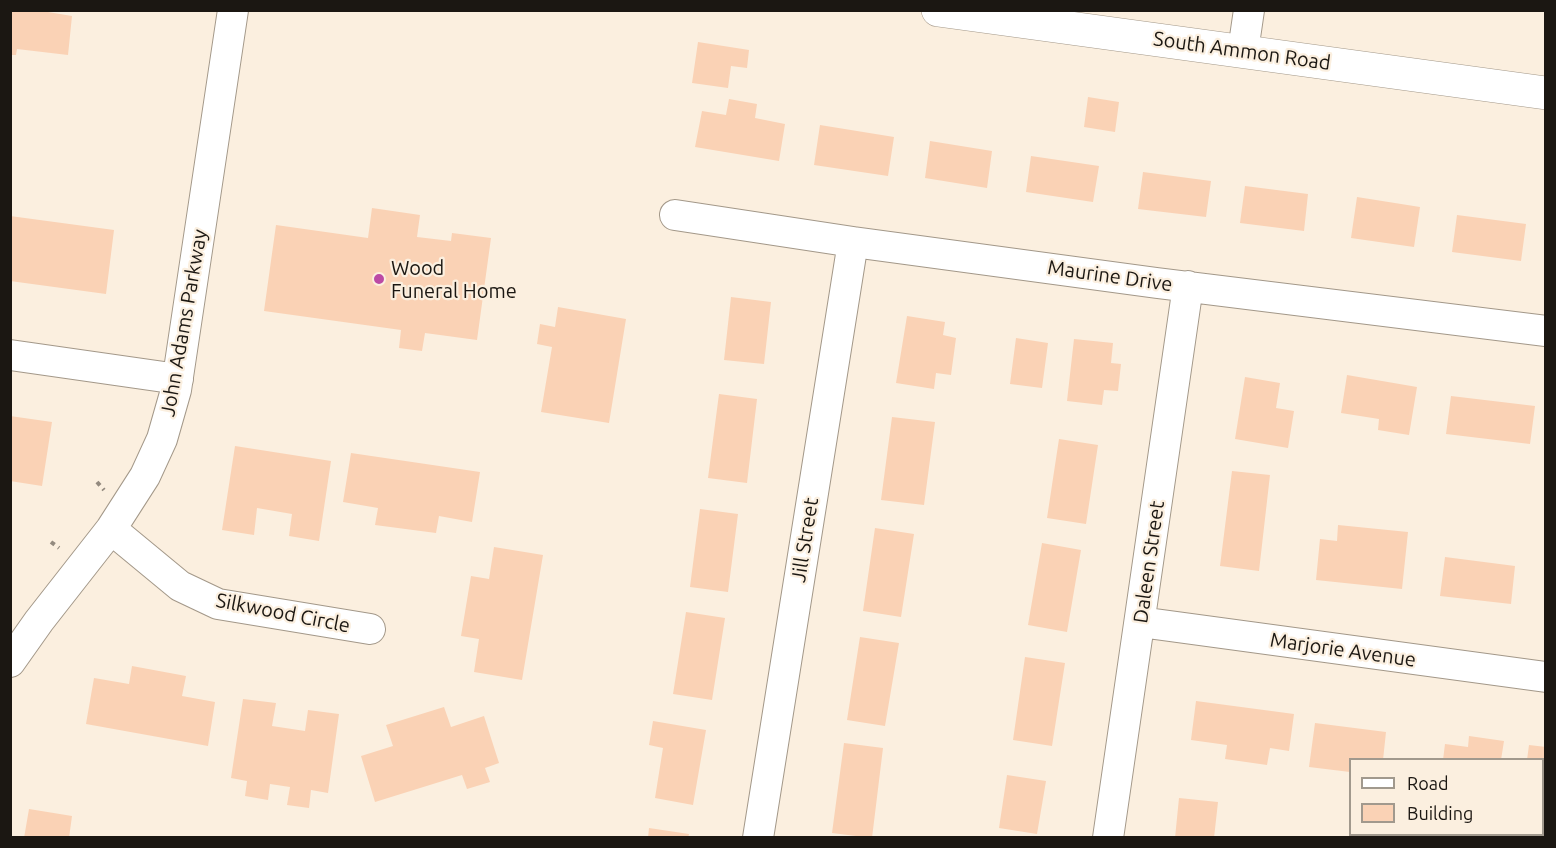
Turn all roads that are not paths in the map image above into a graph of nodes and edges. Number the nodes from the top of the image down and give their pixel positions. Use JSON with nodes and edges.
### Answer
{"nodes":[{"id":1,"x":233,"y":10,"type":"edge"},
{"id":2,"x":938,"y":10,"type":"edge"},
{"id":3,"x":1249,"y":10,"type":"edge"},
{"id":4,"x":1244,"y":51,"type":"junction"},
{"id":5,"x":1545,"y":93,"type":"edge"},
{"id":6,"x":675,"y":215,"type":"dead end"},
{"id":7,"x":853,"y":242,"type":"junction"},
{"id":8,"x":1188,"y":286,"type":"junction"},
{"id":9,"x":1545,"y":331,"type":"edge"},
{"id":10,"x":10,"y":355,"type":"edge"},
{"id":11,"x":178,"y":379,"type":"junction"},
{"id":12,"x":111,"y":529,"type":"junction"},
{"id":13,"x":1140,"y":622,"type":"junction"},
{"id":14,"x":370,"y":629,"type":"dead end"},
{"id":15,"x":10,"y":662,"type":"edge"},
{"id":16,"x":1545,"y":677,"type":"edge"},
{"id":17,"x":758,"y":837,"type":"edge"},
{"id":18,"x":1108,"y":837,"type":"edge"}],
"edges":[{"from":1,"to":11,"type":"street","name":"John Adams Parkway"},
{"from":2,"to":4,"type":"main road","name":"South Ammon Road"},
{"from":3,"to":4,"type":"street"},
{"from":4,"to":5,"type":"main road","name":"South Ammon Road"},
{"from":6,"to":7,"type":"street","name":"Maurine Drive"},
{"from":7,"to":8,"type":"street","name":"Maurine Drive"},
{"from":7,"to":17,"type":"street","name":"Jill Street"},
{"from":8,"to":9,"type":"street","name":"Maurine Drive"},
{"from":8,"to":13,"type":"street","name":"Daleen Street"},
{"from":10,"to":11,"type":"street"},
{"from":11,"to":12,"type":"street","name":"John Adams Parkway"},
{"from":12,"to":14,"type":"street","name":"Silkwood Circle"},
{"from":12,"to":15,"type":"street","name":"John Adams Parkway"},
{"from":13,"to":16,"type":"street","name":"Marjorie Avenue"},
{"from":13,"to":18,"type":"street","name":"Daleen Street"}]}
